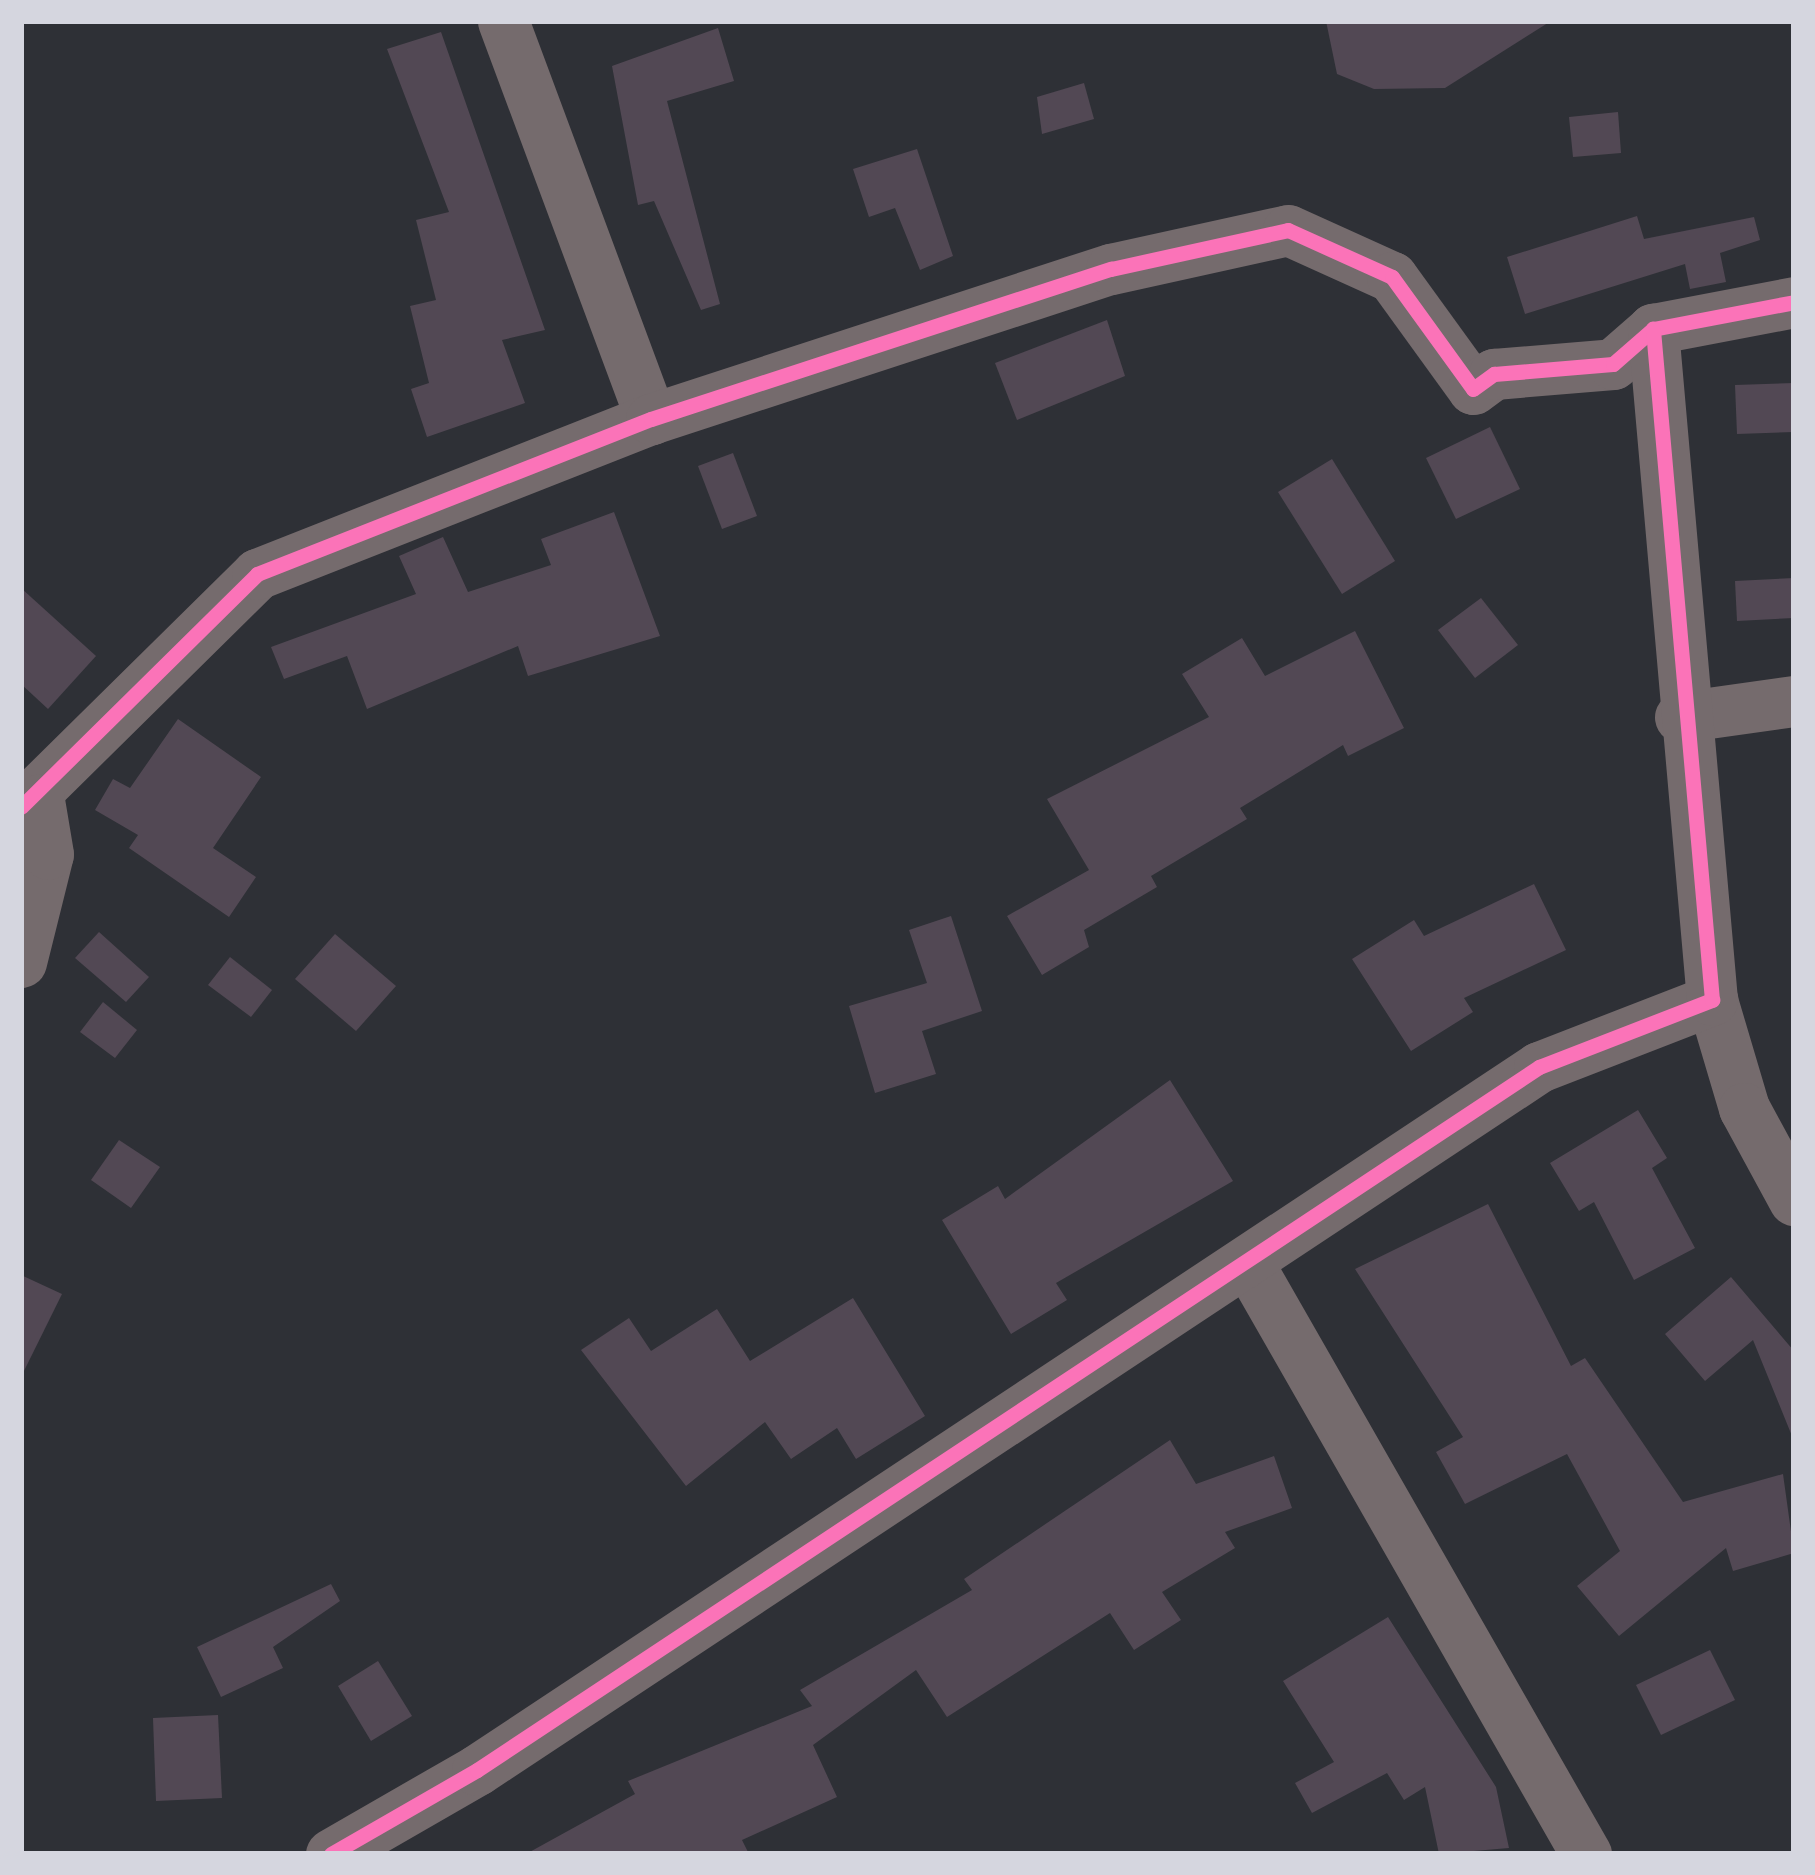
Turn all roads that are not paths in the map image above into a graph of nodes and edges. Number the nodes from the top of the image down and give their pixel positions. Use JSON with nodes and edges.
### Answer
{"nodes":[{"id":1,"x":503,"y":21,"type":"edge"},
{"id":2,"x":1794,"y":302,"type":"edge"},
{"id":3,"x":1653,"y":329,"type":"junction"},
{"id":4,"x":651,"y":419,"type":"junction"},
{"id":5,"x":1794,"y":701,"type":"edge"},
{"id":6,"x":1680,"y":717,"type":"junction"},
{"id":7,"x":30,"y":804,"type":"edge"},
{"id":8,"x":21,"y":962,"type":"edge"},
{"id":9,"x":1712,"y":1000,"type":"junction"},
{"id":10,"x":1790,"y":1182,"type":"edge"},
{"id":11,"x":1248,"y":1263,"type":"junction"},
{"id":12,"x":331,"y":1854,"type":"edge"},
{"id":13,"x":1586,"y":1854,"type":"edge"}],
"edges":[{"from":1,"to":4,"type":"street"},
{"from":2,"to":3,"type":"street"},
{"from":3,"to":4,"type":"street"},
{"from":3,"to":6,"type":"street"},
{"from":4,"to":7,"type":"street"},
{"from":5,"to":6,"type":"street"},
{"from":6,"to":9,"type":"street"},
{"from":7,"to":8,"type":"street"},
{"from":9,"to":10,"type":"street"},
{"from":9,"to":11,"type":"street"},
{"from":11,"to":12,"type":"street"},
{"from":11,"to":13,"type":"street"}]}
